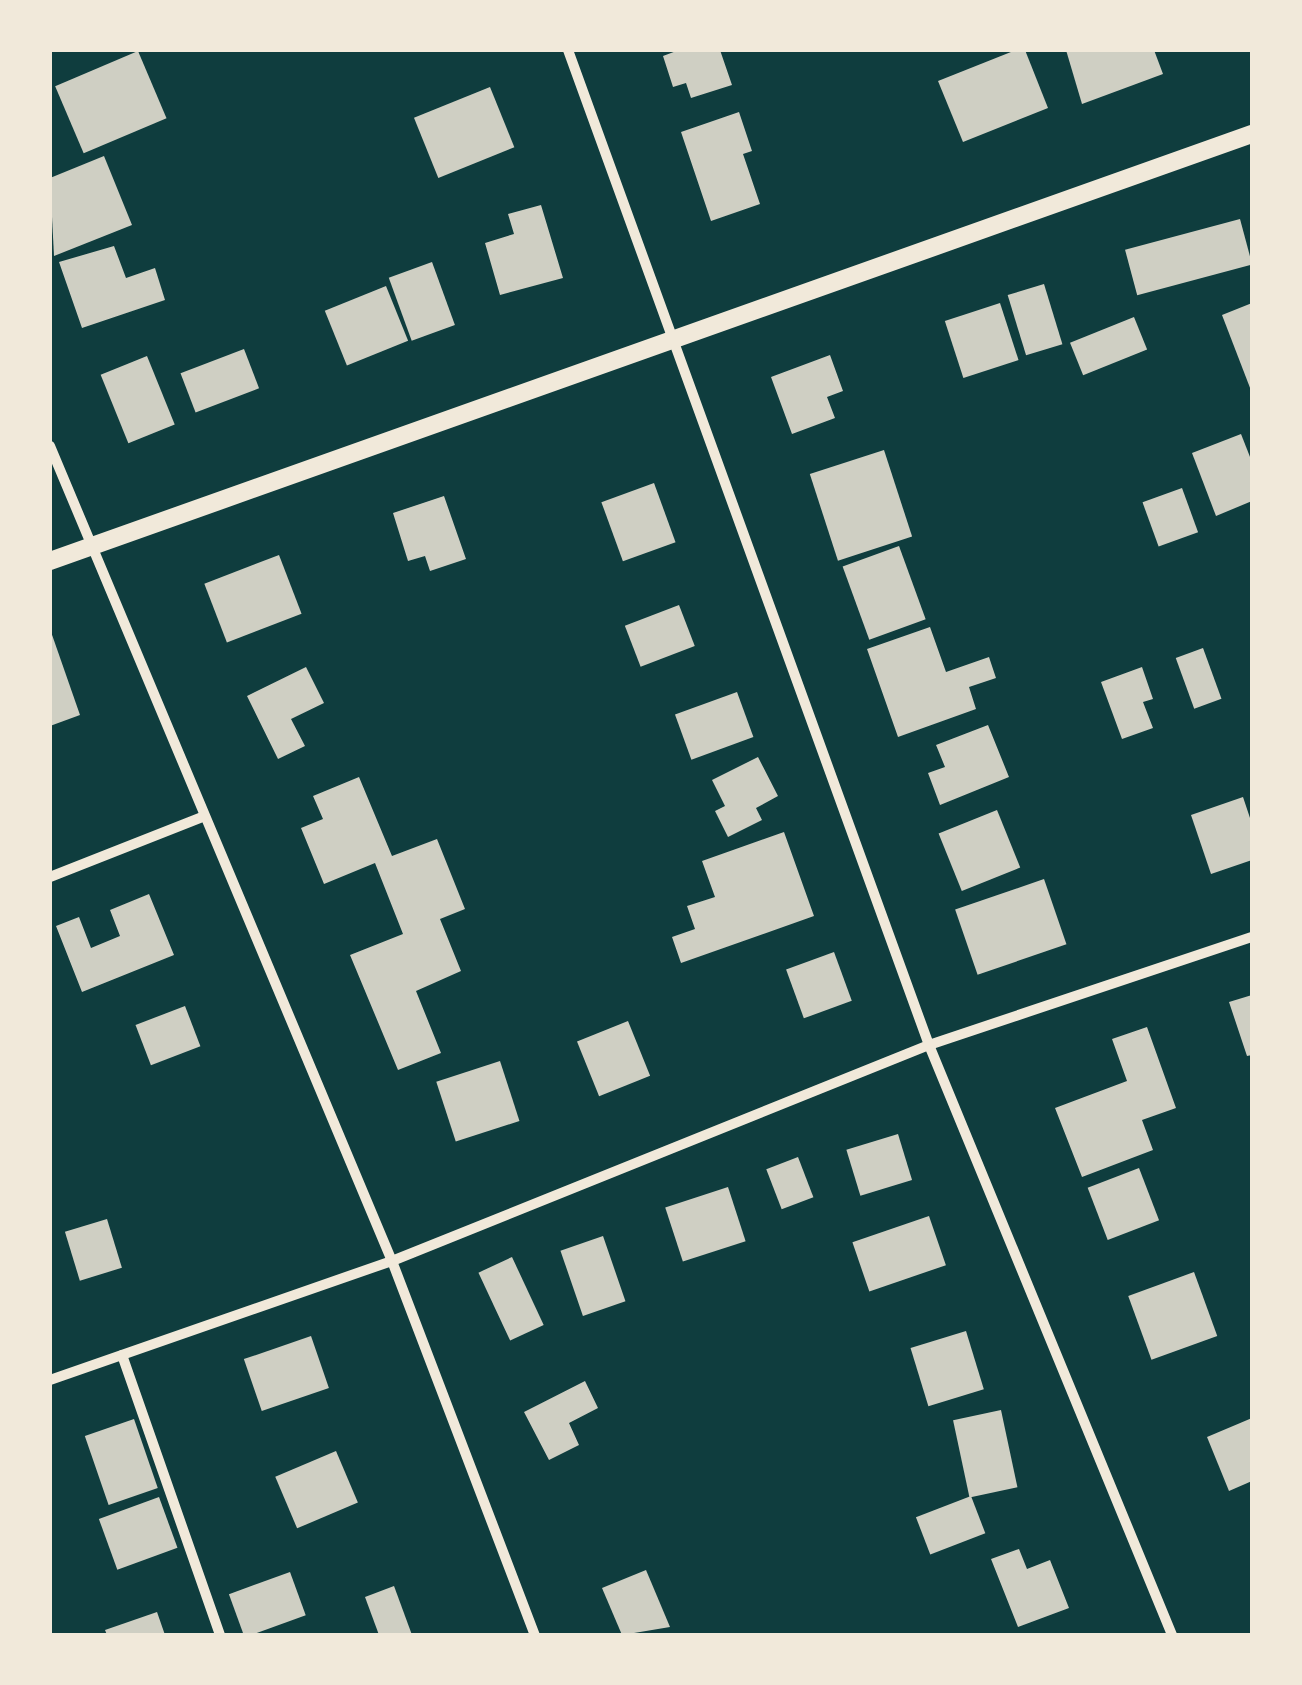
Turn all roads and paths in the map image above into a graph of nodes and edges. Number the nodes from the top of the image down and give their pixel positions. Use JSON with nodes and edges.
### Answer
{"nodes":[{"id":1,"x":568,"y":50,"type":"edge"},
{"id":2,"x":1252,"y":134,"type":"edge"},
{"id":3,"x":670,"y":342,"type":"junction"},
{"id":4,"x":50,"y":446,"type":"edge"},
{"id":5,"x":88,"y":547,"type":"junction"},
{"id":6,"x":50,"y":561,"type":"edge"},
{"id":7,"x":202,"y":817,"type":"junction"},
{"id":8,"x":50,"y":877,"type":"edge"},
{"id":9,"x":1252,"y":937,"type":"edge"},
{"id":10,"x":930,"y":1045,"type":"junction"},
{"id":11,"x":392,"y":1261,"type":"junction"},
{"id":12,"x":122,"y":1354,"type":"junction"},
{"id":13,"x":50,"y":1380,"type":"edge"},
{"id":14,"x":220,"y":1635,"type":"edge"},
{"id":15,"x":535,"y":1635,"type":"edge"},
{"id":16,"x":1172,"y":1635,"type":"edge"}],
"edges":[{"from":1,"to":3,"type":"street"},
{"from":2,"to":3,"type":"street"},
{"from":3,"to":5,"type":"street"},
{"from":3,"to":10,"type":"street"},
{"from":4,"to":5,"type":"street"},
{"from":5,"to":6,"type":"street"},
{"from":5,"to":7,"type":"street"},
{"from":7,"to":8,"type":"street"},
{"from":7,"to":11,"type":"street"},
{"from":9,"to":10,"type":"street"},
{"from":10,"to":11,"type":"street"},
{"from":10,"to":16,"type":"street"},
{"from":11,"to":12,"type":"street"},
{"from":11,"to":15,"type":"street"},
{"from":12,"to":13,"type":"street"},
{"from":12,"to":14,"type":"street"}]}
